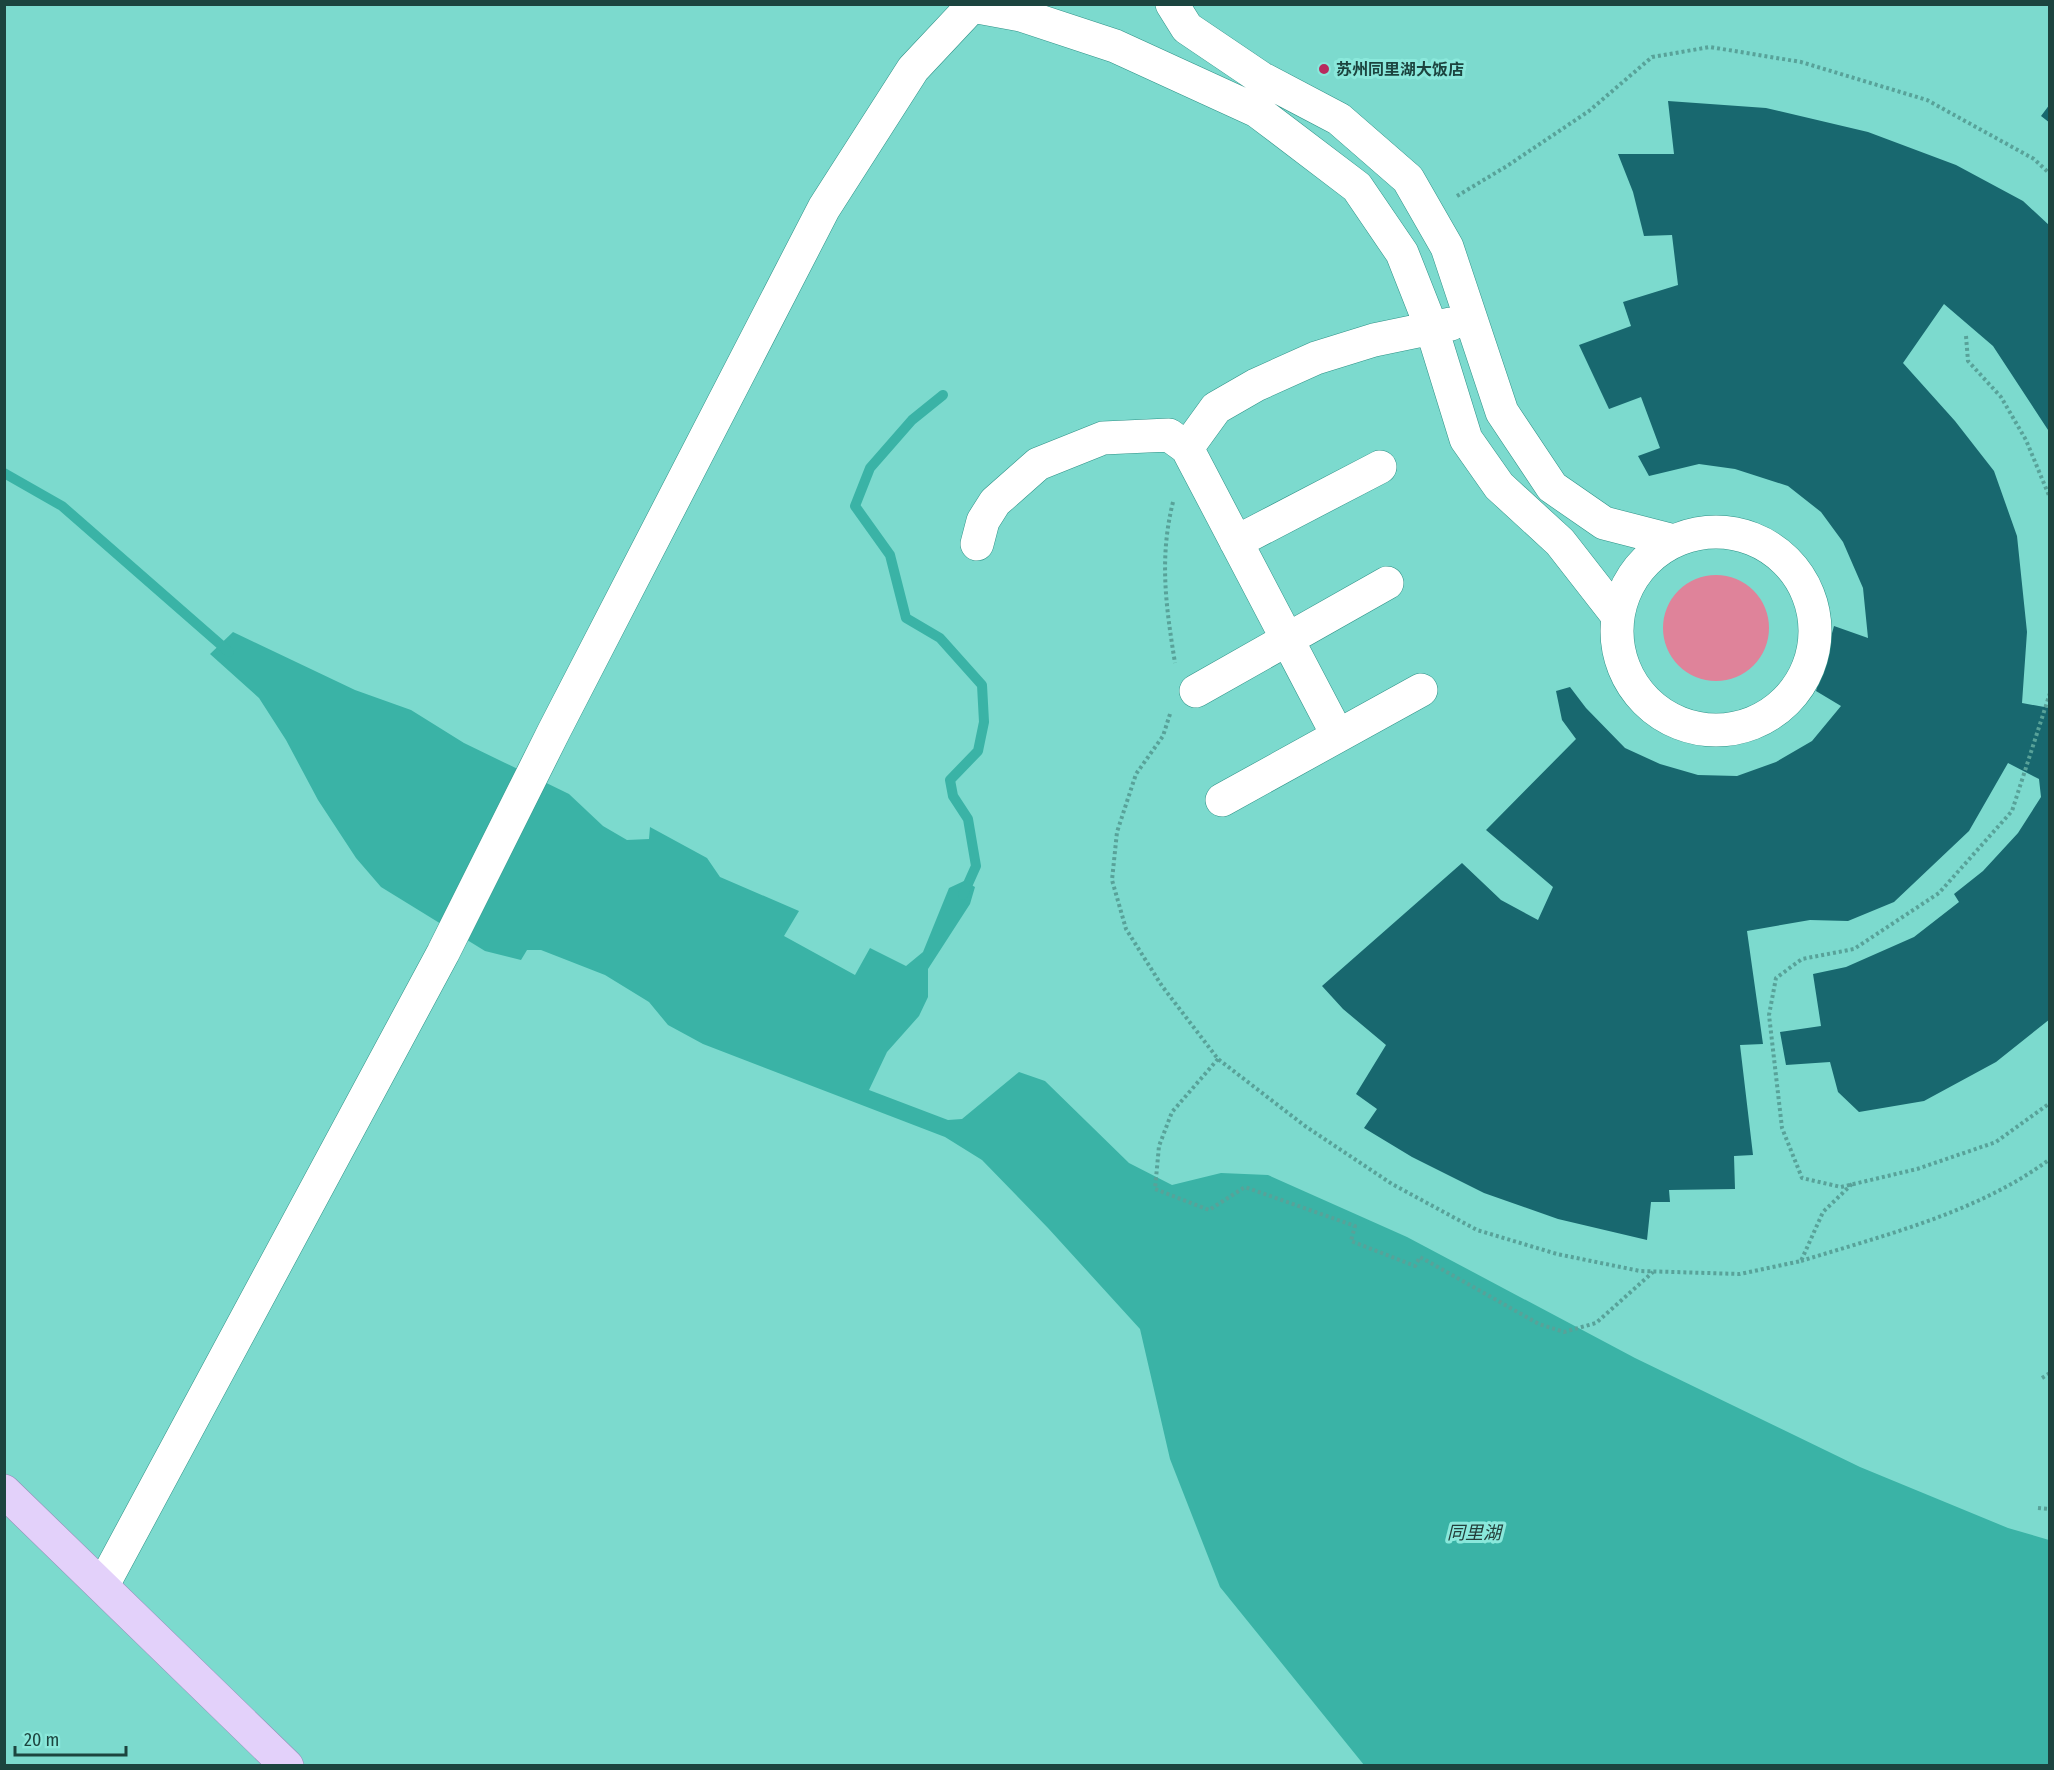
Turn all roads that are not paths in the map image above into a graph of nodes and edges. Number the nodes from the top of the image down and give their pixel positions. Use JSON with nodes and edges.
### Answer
{"nodes":[{"id":1,"x":1172,"y":4,"type":"edge"},
{"id":2,"x":973,"y":5,"type":"edge"},
{"id":3,"x":1471,"y":318,"type":"junction"},
{"id":4,"x":1432,"y":329,"type":"junction"},
{"id":5,"x":1187,"y":448,"type":"junction"},
{"id":6,"x":1380,"y":467,"type":"dead end"},
{"id":7,"x":1674,"y":541,"type":"junction"},
{"id":8,"x":1236,"y":542,"type":"junction"},
{"id":9,"x":977,"y":544,"type":"dead end"},
{"id":10,"x":1387,"y":583,"type":"dead end"},
{"id":11,"x":1617,"y":615,"type":"junction"},
{"id":12,"x":1287,"y":639,"type":"junction"},
{"id":13,"x":1181,"y":690,"type":"road end"},
{"id":14,"x":1421,"y":690,"type":"dead end"},
{"id":15,"x":1338,"y":736,"type":"junction"},
{"id":16,"x":1222,"y":800,"type":"dead end"},
{"id":17,"x":4,"y":1491,"type":"edge"},
{"id":18,"x":103,"y":1585,"type":"junction"},
{"id":19,"x":287,"y":1766,"type":"edge"}],
"edges":[{"from":1,"to":3,"type":"street"},
{"from":2,"to":4,"type":"street"},
{"from":2,"to":18,"type":"street"},
{"from":3,"to":4,"type":"street"},
{"from":3,"to":7,"type":"street"},
{"from":4,"to":5,"type":"street"},
{"from":4,"to":11,"type":"street"},
{"from":5,"to":8,"type":"street"},
{"from":5,"to":9,"type":"street"},
{"from":6,"to":8,"type":"street"},
{"from":7,"to":11,"type":"street"},
{"from":7,"to":11,"type":"street"},
{"from":8,"to":12,"type":"street"},
{"from":10,"to":12,"type":"street"},
{"from":12,"to":13,"type":"street"},
{"from":12,"to":15,"type":"street"},
{"from":14,"to":15,"type":"street"},
{"from":15,"to":16,"type":"street"},
{"from":17,"to":18,"type":"main road"},
{"from":18,"to":19,"type":"main road"}]}
